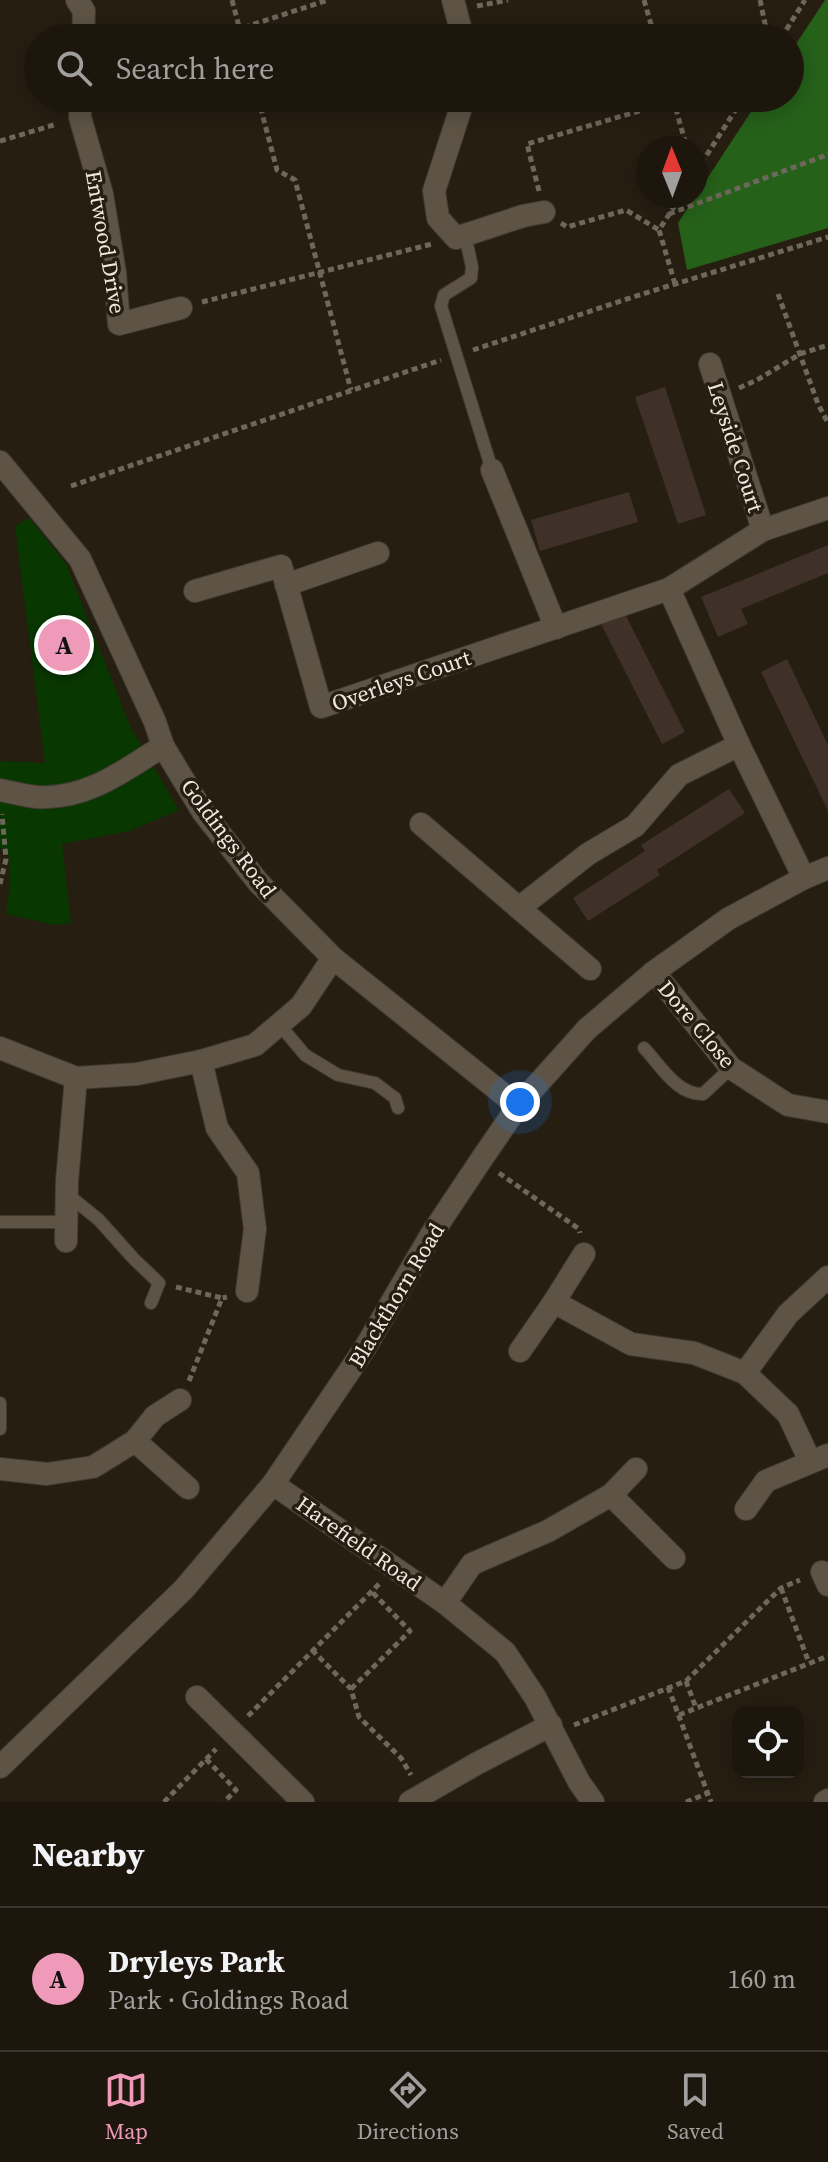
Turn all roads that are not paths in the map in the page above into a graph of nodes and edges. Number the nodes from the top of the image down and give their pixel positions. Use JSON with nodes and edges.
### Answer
{"nodes":[{"id":1,"x":77,"y":0,"type":"edge"},
{"id":2,"x":453,"y":0,"type":"edge"},
{"id":3,"x":84,"y":24,"type":"edge"},
{"id":4,"x":459,"y":24,"type":"edge"},
{"id":5,"x":80,"y":112,"type":"edge"},
{"id":6,"x":459,"y":112,"type":"edge"},
{"id":7,"x":544,"y":212,"type":"road end"},
{"id":8,"x":460,"y":236,"type":"junction"},
{"id":9,"x":181,"y":308,"type":"road end"},
{"id":10,"x":710,"y":364,"type":"dead end"},
{"id":11,"x":0,"y":462,"type":"edge"},
{"id":12,"x":492,"y":470,"type":"joint"},
{"id":13,"x":828,"y":508,"type":"edge"},
{"id":14,"x":763,"y":530,"type":"junction"},
{"id":15,"x":378,"y":553,"type":"dead end"},
{"id":16,"x":286,"y":585,"type":"junction"},
{"id":17,"x":669,"y":589,"type":"junction"},
{"id":18,"x":195,"y":591,"type":"dead end"},
{"id":19,"x":556,"y":628,"type":"junction"},
{"id":20,"x":739,"y":745,"type":"junction"},
{"id":21,"x":163,"y":746,"type":"junction"},
{"id":22,"x":0,"y":790,"type":"edge"},
{"id":23,"x":421,"y":824,"type":"dead end"},
{"id":24,"x":828,"y":868,"type":"edge"},
{"id":25,"x":804,"y":878,"type":"junction"},
{"id":26,"x":519,"y":908,"type":"junction"},
{"id":27,"x":333,"y":958,"type":"junction"},
{"id":28,"x":590,"y":969,"type":"dead end"},
{"id":29,"x":654,"y":972,"type":"junction"},
{"id":30,"x":279,"y":1024,"type":"junction"},
{"id":31,"x":0,"y":1048,"type":"edge"},
{"id":32,"x":644,"y":1048,"type":"dead end"},
{"id":33,"x":201,"y":1061,"type":"junction"},
{"id":34,"x":731,"y":1068,"type":"junction"},
{"id":35,"x":76,"y":1078,"type":"junction"},
{"id":36,"x":518,"y":1106,"type":"junction"},
{"id":37,"x":398,"y":1108,"type":"dead end"},
{"id":38,"x":828,"y":1112,"type":"edge"},
{"id":39,"x":67,"y":1194,"type":"junction"},
{"id":40,"x":0,"y":1222,"type":"edge"},
{"id":41,"x":66,"y":1232,"type":"joint"},
{"id":42,"x":584,"y":1254,"type":"road end"},
{"id":43,"x":828,"y":1277,"type":"edge"},
{"id":44,"x":247,"y":1291,"type":"road end"},
{"id":45,"x":554,"y":1302,"type":"junction"},
{"id":46,"x":151,"y":1303,"type":"dead end"},
{"id":47,"x":520,"y":1351,"type":"dead end"},
{"id":48,"x":745,"y":1373,"type":"junction"},
{"id":49,"x":180,"y":1400,"type":"road end"},
{"id":50,"x":0,"y":1403,"type":"edge"},
{"id":51,"x":0,"y":1429,"type":"edge"},
{"id":52,"x":135,"y":1441,"type":"junction"},
{"id":53,"x":819,"y":1458,"type":"edge"},
{"id":54,"x":0,"y":1469,"type":"edge"},
{"id":55,"x":636,"y":1469,"type":"dead end"},
{"id":56,"x":273,"y":1484,"type":"junction"},
{"id":57,"x":188,"y":1488,"type":"dead end"},
{"id":58,"x":611,"y":1495,"type":"junction"},
{"id":59,"x":746,"y":1509,"type":"dead end"},
{"id":60,"x":674,"y":1558,"type":"dead end"},
{"id":61,"x":445,"y":1603,"type":"junction"},
{"id":62,"x":197,"y":1697,"type":"dead end"},
{"id":63,"x":553,"y":1729,"type":"junction"},
{"id":64,"x":3,"y":1757,"type":"edge"},
{"id":65,"x":416,"y":1798,"type":"edge"},
{"id":66,"x":303,"y":1802,"type":"edge"},
{"id":67,"x":593,"y":1802,"type":"edge"}],
"edges":[{"from":1,"to":3,"type":"street"},
{"from":2,"to":4,"type":"street"},
{"from":5,"to":9,"type":"street","name":"Entwood Drive"},
{"from":6,"to":8,"type":"street"},
{"from":7,"to":8,"type":"street"},
{"from":8,"to":12,"type":"lane"},
{"from":10,"to":14,"type":"street","name":"Leyside Court"},
{"from":11,"to":21,"type":"street","name":"Goldings Road"},
{"from":12,"to":19,"type":"street"},
{"from":13,"to":14,"type":"street","name":"Leyside Court"},
{"from":14,"to":17,"type":"street","name":"Leyside Court"},
{"from":15,"to":16,"type":"street"},
{"from":16,"to":18,"type":"street"},
{"from":16,"to":19,"type":"street","name":"Overleys Court"},
{"from":17,"to":19,"type":"street","name":"Overleys Court"},
{"from":17,"to":20,"type":"street"},
{"from":20,"to":25,"type":"street"},
{"from":20,"to":26,"type":"street"},
{"from":21,"to":22,"type":"street"},
{"from":21,"to":27,"type":"street","name":"Goldings Road"},
{"from":23,"to":26,"type":"street"},
{"from":24,"to":25,"type":"street","name":"Blackthorn Road"},
{"from":25,"to":29,"type":"street","name":"Blackthorn Road"},
{"from":26,"to":28,"type":"street"},
{"from":27,"to":30,"type":"street"},
{"from":27,"to":36,"type":"street","name":"Goldings Road"},
{"from":29,"to":34,"type":"street","name":"Dore Close"},
{"from":29,"to":36,"type":"street","name":"Blackthorn Road"},
{"from":30,"to":33,"type":"street"},
{"from":30,"to":37,"type":"lane"},
{"from":31,"to":35,"type":"street"},
{"from":32,"to":34,"type":"lane"},
{"from":33,"to":35,"type":"street"},
{"from":33,"to":44,"type":"street"},
{"from":34,"to":38,"type":"street","name":"Dore Close"},
{"from":35,"to":39,"type":"street"},
{"from":36,"to":56,"type":"street","name":"Blackthorn Road"},
{"from":39,"to":41,"type":"street"},
{"from":39,"to":46,"type":"lane"},
{"from":40,"to":41,"type":"lane"},
{"from":42,"to":45,"type":"street"},
{"from":43,"to":48,"type":"street"},
{"from":45,"to":47,"type":"street"},
{"from":45,"to":48,"type":"street"},
{"from":48,"to":53,"type":"street"},
{"from":49,"to":52,"type":"street"},
{"from":50,"to":51,"type":"lane"},
{"from":52,"to":54,"type":"street"},
{"from":52,"to":57,"type":"street"},
{"from":53,"to":59,"type":"street"},
{"from":55,"to":58,"type":"street","name":"Harefield Road"},
{"from":56,"to":61,"type":"street","name":"Harefield Road"},
{"from":56,"to":64,"type":"street","name":"Blackthorn Road"},
{"from":58,"to":60,"type":"street"},
{"from":58,"to":61,"type":"street","name":"Harefield Road"},
{"from":61,"to":63,"type":"street","name":"Harefield Road"},
{"from":62,"to":66,"type":"street"},
{"from":63,"to":65,"type":"street"},
{"from":63,"to":67,"type":"street","name":"Harefield Road"}]}
